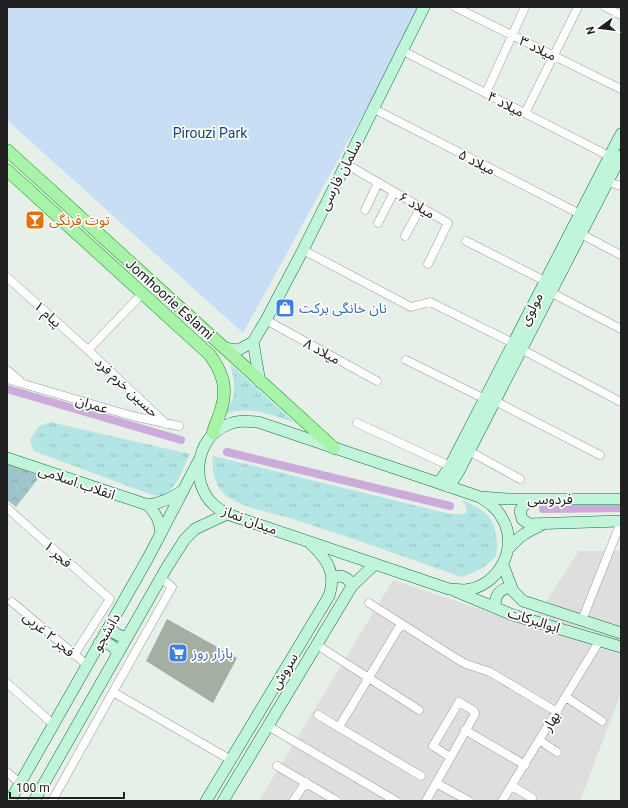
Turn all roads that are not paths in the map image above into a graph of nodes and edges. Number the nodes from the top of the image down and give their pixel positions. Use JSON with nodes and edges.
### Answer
{"nodes":[{"id":1,"x":424,"y":7,"type":"edge"},
{"id":2,"x":455,"y":7,"type":"edge"},
{"id":3,"x":525,"y":7,"type":"edge"},
{"id":4,"x":578,"y":7,"type":"edge"},
{"id":5,"x":604,"y":7,"type":"edge"},
{"id":6,"x":621,"y":15,"type":"edge"},
{"id":7,"x":512,"y":35,"type":"junction"},
{"id":8,"x":403,"y":51,"type":"junction"},
{"id":9,"x":554,"y":56,"type":"junction"},
{"id":10,"x":621,"y":89,"type":"edge"},
{"id":11,"x":486,"y":93,"type":"junction"},
{"id":12,"x":374,"y":109,"type":"junction"},
{"id":13,"x":525,"y":113,"type":"junction"},
{"id":14,"x":621,"y":134,"type":"edge"},
{"id":15,"x":7,"y":150,"type":"edge"},
{"id":16,"x":609,"y":156,"type":"junction"},
{"id":17,"x":621,"y":156,"type":"edge"},
{"id":18,"x":346,"y":164,"type":"junction"},
{"id":19,"x":7,"y":170,"type":"edge"},
{"id":20,"x":608,"y":182,"type":"junction"},
{"id":21,"x":378,"y":183,"type":"junction"},
{"id":22,"x":621,"y":186,"type":"edge"},
{"id":23,"x":394,"y":192,"type":"junction"},
{"id":24,"x":594,"y":197,"type":"junction"},
{"id":25,"x":421,"y":207,"type":"junction"},
{"id":26,"x":365,"y":210,"type":"dead end"},
{"id":27,"x":580,"y":214,"type":"junction"},
{"id":28,"x":378,"y":223,"type":"dead end"},
{"id":29,"x":88,"y":224,"type":"junction"},
{"id":30,"x":581,"y":234,"type":"junction"},
{"id":31,"x":79,"y":235,"type":"junction"},
{"id":32,"x":405,"y":236,"type":"dead end"},
{"id":33,"x":466,"y":241,"type":"dead end"},
{"id":34,"x":303,"y":250,"type":"junction"},
{"id":35,"x":621,"y":255,"type":"edge"},
{"id":36,"x":428,"y":264,"type":"dead end"},
{"id":37,"x":7,"y":277,"type":"edge"},
{"id":38,"x":545,"y":281,"type":"junction"},
{"id":39,"x":550,"y":292,"type":"junction"},
{"id":40,"x":143,"y":293,"type":"junction"},
{"id":41,"x":266,"y":320,"type":"junction"},
{"id":42,"x":621,"y":329,"type":"edge"},
{"id":43,"x":253,"y":342,"type":"junction"},
{"id":44,"x":517,"y":346,"type":"junction"},
{"id":45,"x":224,"y":348,"type":"junction"},
{"id":46,"x":88,"y":350,"type":"junction"},
{"id":47,"x":406,"y":360,"type":"dead end"},
{"id":48,"x":7,"y":370,"type":"edge"},
{"id":49,"x":7,"y":379,"type":"edge"},
{"id":50,"x":377,"y":381,"type":"dead end"},
{"id":51,"x":260,"y":382,"type":"junction"},
{"id":52,"x":22,"y":383,"type":"junction"},
{"id":53,"x":490,"y":400,"type":"junction"},
{"id":54,"x":621,"y":402,"type":"edge"},
{"id":55,"x":357,"y":423,"type":"dead end"},
{"id":56,"x":166,"y":424,"type":"junction"},
{"id":57,"x":179,"y":426,"type":"dead end"},
{"id":58,"x":213,"y":433,"type":"junction"},
{"id":59,"x":334,"y":448,"type":"junction"},
{"id":60,"x":469,"y":451,"type":"junction"},
{"id":61,"x":600,"y":455,"type":"dead end"},
{"id":62,"x":7,"y":458,"type":"edge"},
{"id":63,"x":199,"y":461,"type":"junction"},
{"id":64,"x":454,"y":469,"type":"junction"},
{"id":65,"x":520,"y":479,"type":"dead end"},
{"id":66,"x":444,"y":485,"type":"junction"},
{"id":67,"x":182,"y":491,"type":"junction"},
{"id":68,"x":480,"y":497,"type":"junction"},
{"id":69,"x":535,"y":499,"type":"junction"},
{"id":70,"x":621,"y":499,"type":"edge"},
{"id":71,"x":148,"y":505,"type":"junction"},
{"id":72,"x":7,"y":508,"type":"edge"},
{"id":73,"x":227,"y":514,"type":"junction"},
{"id":74,"x":621,"y":522,"type":"edge"},
{"id":75,"x":546,"y":524,"type":"junction"},
{"id":76,"x":161,"y":533,"type":"junction"},
{"id":77,"x":306,"y":540,"type":"junction"},
{"id":78,"x":508,"y":550,"type":"junction"},
{"id":79,"x":375,"y":564,"type":"junction"},
{"id":80,"x":503,"y":564,"type":"junction"},
{"id":81,"x":161,"y":578,"type":"junction"},
{"id":82,"x":332,"y":578,"type":"junction"},
{"id":83,"x":352,"y":586,"type":"junction"},
{"id":84,"x":511,"y":586,"type":"junction"},
{"id":85,"x":449,"y":589,"type":"junction"},
{"id":86,"x":12,"y":602,"type":"dead end"},
{"id":87,"x":369,"y":603,"type":"dead end"},
{"id":88,"x":495,"y":607,"type":"junction"},
{"id":89,"x":582,"y":620,"type":"junction"},
{"id":90,"x":401,"y":624,"type":"junction"},
{"id":91,"x":110,"y":625,"type":"junction"},
{"id":92,"x":621,"y":632,"type":"edge"},
{"id":93,"x":128,"y":636,"type":"junction"},
{"id":94,"x":600,"y":640,"type":"junction"},
{"id":95,"x":100,"y":643,"type":"junction"},
{"id":96,"x":317,"y":645,"type":"junction"},
{"id":97,"x":621,"y":647,"type":"edge"},
{"id":98,"x":74,"y":654,"type":"junction"},
{"id":99,"x":118,"y":654,"type":"junction"},
{"id":100,"x":87,"y":665,"type":"junction"},
{"id":101,"x":369,"y":678,"type":"junction"},
{"id":102,"x":7,"y":683,"type":"edge"},
{"id":103,"x":113,"y":692,"type":"junction"},
{"id":104,"x":566,"y":697,"type":"junction"},
{"id":105,"x":419,"y":710,"type":"dead end"},
{"id":106,"x":557,"y":712,"type":"junction"},
{"id":107,"x":318,"y":715,"type":"dead end"},
{"id":108,"x":602,"y":721,"type":"dead end"},
{"id":109,"x":53,"y":724,"type":"junction"},
{"id":110,"x":268,"y":726,"type":"junction"},
{"id":111,"x":339,"y":727,"type":"junction"},
{"id":112,"x":465,"y":730,"type":"junction"},
{"id":113,"x":539,"y":740,"type":"junction"},
{"id":114,"x":557,"y":752,"type":"dead end"},
{"id":115,"x":450,"y":757,"type":"junction"},
{"id":116,"x":231,"y":760,"type":"junction"},
{"id":117,"x":524,"y":765,"type":"junction"},
{"id":118,"x":277,"y":766,"type":"dead end"},
{"id":119,"x":7,"y":772,"type":"edge"},
{"id":120,"x":421,"y":776,"type":"dead end"},
{"id":121,"x":306,"y":782,"type":"junction"},
{"id":122,"x":20,"y":783,"type":"junction"},
{"id":123,"x":436,"y":783,"type":"junction"},
{"id":124,"x":512,"y":786,"type":"junction"},
{"id":125,"x":532,"y":798,"type":"dead end"},
{"id":126,"x":226,"y":800,"type":"edge"},
{"id":127,"x":10,"y":801,"type":"edge"},
{"id":128,"x":34,"y":801,"type":"edge"},
{"id":129,"x":52,"y":801,"type":"edge"},
{"id":130,"x":206,"y":801,"type":"edge"},
{"id":131,"x":293,"y":801,"type":"edge"},
{"id":132,"x":337,"y":801,"type":"edge"},
{"id":133,"x":396,"y":801,"type":"edge"},
{"id":134,"x":426,"y":801,"type":"edge"},
{"id":135,"x":469,"y":801,"type":"edge"},
{"id":136,"x":502,"y":801,"type":"edge"}],
"edges":[{"from":1,"to":8,"type":"street","name":"سلمان فارسی"},
{"from":2,"to":7,"type":"street","name":"میلاد ۳"},
{"from":3,"to":7,"type":"street"},
{"from":4,"to":9,"type":"street"},
{"from":5,"to":6,"type":"street"},
{"from":7,"to":9,"type":"street","name":"میلاد ۳"},
{"from":7,"to":11,"type":"street"},
{"from":8,"to":11,"type":"street","name":"میلاد ۴"},
{"from":8,"to":12,"type":"street","name":"سلمان فارسی"},
{"from":9,"to":10,"type":"street","name":"میلاد ۳"},
{"from":9,"to":13,"type":"street"},
{"from":11,"to":13,"type":"street","name":"میلاد ۴"},
{"from":12,"to":18,"type":"street","name":"سلمان فارسی"},
{"from":12,"to":27,"type":"street","name":"میلاد ۵"},
{"from":13,"to":16,"type":"street","name":"میلاد ۴"},
{"from":14,"to":16,"type":"street","name":"مولوی"},
{"from":15,"to":29,"type":"main road","name":"Jomhoorie Eslami"},
{"from":16,"to":24,"type":"street","name":"مولوی"},
{"from":17,"to":20,"type":"street","name":"مولوی"},
{"from":18,"to":21,"type":"street","name":"میلاد ۶"},
{"from":18,"to":34,"type":"street","name":"سلمان فارسی"},
{"from":19,"to":31,"type":"main road","name":"Jomhoorie Eslami"},
{"from":20,"to":22,"type":"street"},
{"from":20,"to":24,"type":"street","name":"مولوی"},
{"from":21,"to":23,"type":"street","name":"میلاد ۶"},
{"from":21,"to":26,"type":"street"},
{"from":23,"to":25,"type":"street","name":"میلاد ۶"},
{"from":23,"to":28,"type":"street"},
{"from":24,"to":27,"type":"street","name":"مولوی"},
{"from":24,"to":30,"type":"street","name":"مولوی"},
{"from":25,"to":32,"type":"street"},
{"from":25,"to":36,"type":"street","name":"میلاد ۶"},
{"from":27,"to":38,"type":"street","name":"مولوی"},
{"from":29,"to":31,"type":"main road"},
{"from":29,"to":45,"type":"main road","name":"Jomhoorie Eslami"},
{"from":30,"to":35,"type":"street"},
{"from":30,"to":39,"type":"street","name":"مولوی"},
{"from":31,"to":40,"type":"main road","name":"Jomhoorie Eslami"},
{"from":33,"to":38,"type":"street"},
{"from":34,"to":41,"type":"street","name":"سلمان فارسی"},
{"from":34,"to":44,"type":"street"},
{"from":37,"to":46,"type":"street","name":"پیام ۱"},
{"from":38,"to":44,"type":"street","name":"مولوی"},
{"from":39,"to":42,"type":"street"},
{"from":39,"to":44,"type":"street","name":"مولوی"},
{"from":40,"to":46,"type":"street"},
{"from":40,"to":58,"type":"main road","name":"Jomhoorie Eslami"},
{"from":41,"to":43,"type":"street","name":"سلمان فارسی"},
{"from":41,"to":50,"type":"street","name":"میلاد ۸"},
{"from":43,"to":45,"type":"street"},
{"from":43,"to":51,"type":"street"},
{"from":44,"to":53,"type":"street","name":"مولوی"},
{"from":44,"to":54,"type":"street"},
{"from":45,"to":51,"type":"main road","name":"Jomhoorie Eslami"},
{"from":46,"to":56,"type":"street","name":"حسین خرم فرد"},
{"from":47,"to":53,"type":"street"},
{"from":48,"to":52,"type":"street"},
{"from":49,"to":52,"type":"street","name":"عمران"},
{"from":51,"to":59,"type":"main road","name":"Jomhoorie Eslami"},
{"from":52,"to":56,"type":"street","name":"عمران"},
{"from":53,"to":60,"type":"street","name":"مولوی"},
{"from":53,"to":61,"type":"street"},
{"from":53,"to":64,"type":"street","name":"مولوی"},
{"from":55,"to":64,"type":"street"},
{"from":56,"to":57,"type":"street","name":"عمران"},
{"from":58,"to":59,"type":"street","name":"میدان نماز"},
{"from":58,"to":63,"type":"street","name":"میدان نماز"},
{"from":59,"to":66,"type":"street","name":"میدان نماز"},
{"from":60,"to":64,"type":"street","name":"مولوی"},
{"from":60,"to":65,"type":"street"},
{"from":62,"to":71,"type":"street","name":"انقلاب اسلامی"},
{"from":63,"to":67,"type":"street","name":"دانشجو"},
{"from":63,"to":73,"type":"street","name":"میدان نماز"},
{"from":64,"to":66,"type":"street","name":"مولوی"},
{"from":66,"to":68,"type":"street","name":"میدان نماز"},
{"from":67,"to":71,"type":"street"},
{"from":67,"to":76,"type":"street","name":"دانشجو"},
{"from":68,"to":69,"type":"street","name":"فردوسی"},
{"from":68,"to":78,"type":"street","name":"میدان نماز"},
{"from":69,"to":70,"type":"street","name":"فردوسی"},
{"from":69,"to":75,"type":"street"},
{"from":71,"to":76,"type":"street"},
{"from":72,"to":98,"type":"street","name":"فجر ۱"},
{"from":73,"to":77,"type":"street","name":"میدان نماز"},
{"from":73,"to":81,"type":"street","name":"دانشجو"},
{"from":74,"to":75,"type":"street","name":"فردوسی"},
{"from":74,"to":89,"type":"street"},
{"from":75,"to":78,"type":"street"},
{"from":76,"to":91,"type":"street","name":"دانشجو"},
{"from":77,"to":79,"type":"street","name":"میدان نماز"},
{"from":77,"to":82,"type":"street"},
{"from":78,"to":80,"type":"street","name":"میدان نماز"},
{"from":79,"to":83,"type":"street","name":"سروش"},
{"from":79,"to":85,"type":"street","name":"میدان نماز"},
{"from":80,"to":84,"type":"street","name":"ابوالبرکات"},
{"from":80,"to":85,"type":"street","name":"میدان نماز"},
{"from":81,"to":93,"type":"street","name":"دانشجو"},
{"from":81,"to":103,"type":"street"},
{"from":82,"to":83,"type":"street"},
{"from":82,"to":116,"type":"street","name":"سروش"},
{"from":83,"to":96,"type":"street","name":"سروش"},
{"from":84,"to":88,"type":"street"},
{"from":84,"to":89,"type":"street","name":"ابوالبرکات"},
{"from":85,"to":88,"type":"street","name":"ابوالبرکات"},
{"from":86,"to":98,"type":"street","name":"فجر ۲ غربی"},
{"from":87,"to":90,"type":"street"},
{"from":88,"to":94,"type":"street","name":"ابوالبرکات"},
{"from":89,"to":92,"type":"street","name":"ابوالبرکات"},
{"from":90,"to":101,"type":"street"},
{"from":90,"to":106,"type":"street"},
{"from":91,"to":93,"type":"street"},
{"from":91,"to":95,"type":"street","name":"دانشجو"},
{"from":93,"to":99,"type":"street","name":"دانشجو"},
{"from":94,"to":97,"type":"street","name":"ابوالبرکات"},
{"from":94,"to":104,"type":"street","name":"بهار"},
{"from":95,"to":99,"type":"street"},
{"from":95,"to":100,"type":"street","name":"دانشجو"},
{"from":96,"to":101,"type":"street"},
{"from":96,"to":110,"type":"street","name":"سروش"},
{"from":98,"to":100,"type":"street","name":"فجر ۲ غربی"},
{"from":99,"to":128,"type":"street","name":"دانشجو"},
{"from":100,"to":109,"type":"street","name":"دانشجو"},
{"from":101,"to":105,"type":"street"},
{"from":101,"to":111,"type":"street"},
{"from":102,"to":109,"type":"street"},
{"from":103,"to":116,"type":"street"},
{"from":103,"to":129,"type":"street"},
{"from":104,"to":106,"type":"street","name":"بهار"},
{"from":104,"to":108,"type":"street"},
{"from":106,"to":113,"type":"street","name":"بهار"},
{"from":107,"to":111,"type":"street"},
{"from":109,"to":122,"type":"street","name":"دانشجو"},
{"from":110,"to":126,"type":"street","name":"سروش"},
{"from":110,"to":133,"type":"street"},
{"from":111,"to":120,"type":"street"},
{"from":112,"to":115,"type":"street"},
{"from":112,"to":115,"type":"street"},
{"from":112,"to":117,"type":"street"},
{"from":113,"to":114,"type":"street"},
{"from":113,"to":117,"type":"street","name":"بهار"},
{"from":115,"to":123,"type":"street"},
{"from":116,"to":130,"type":"street","name":"سروش"},
{"from":117,"to":124,"type":"street","name":"بهار"},
{"from":118,"to":121,"type":"street"},
{"from":119,"to":122,"type":"street"},
{"from":121,"to":131,"type":"street"},
{"from":121,"to":132,"type":"street"},
{"from":122,"to":127,"type":"street","name":"دانشجو"},
{"from":123,"to":134,"type":"street"},
{"from":123,"to":135,"type":"street"},
{"from":124,"to":125,"type":"street"},
{"from":124,"to":136,"type":"street","name":"بهار"}]}
